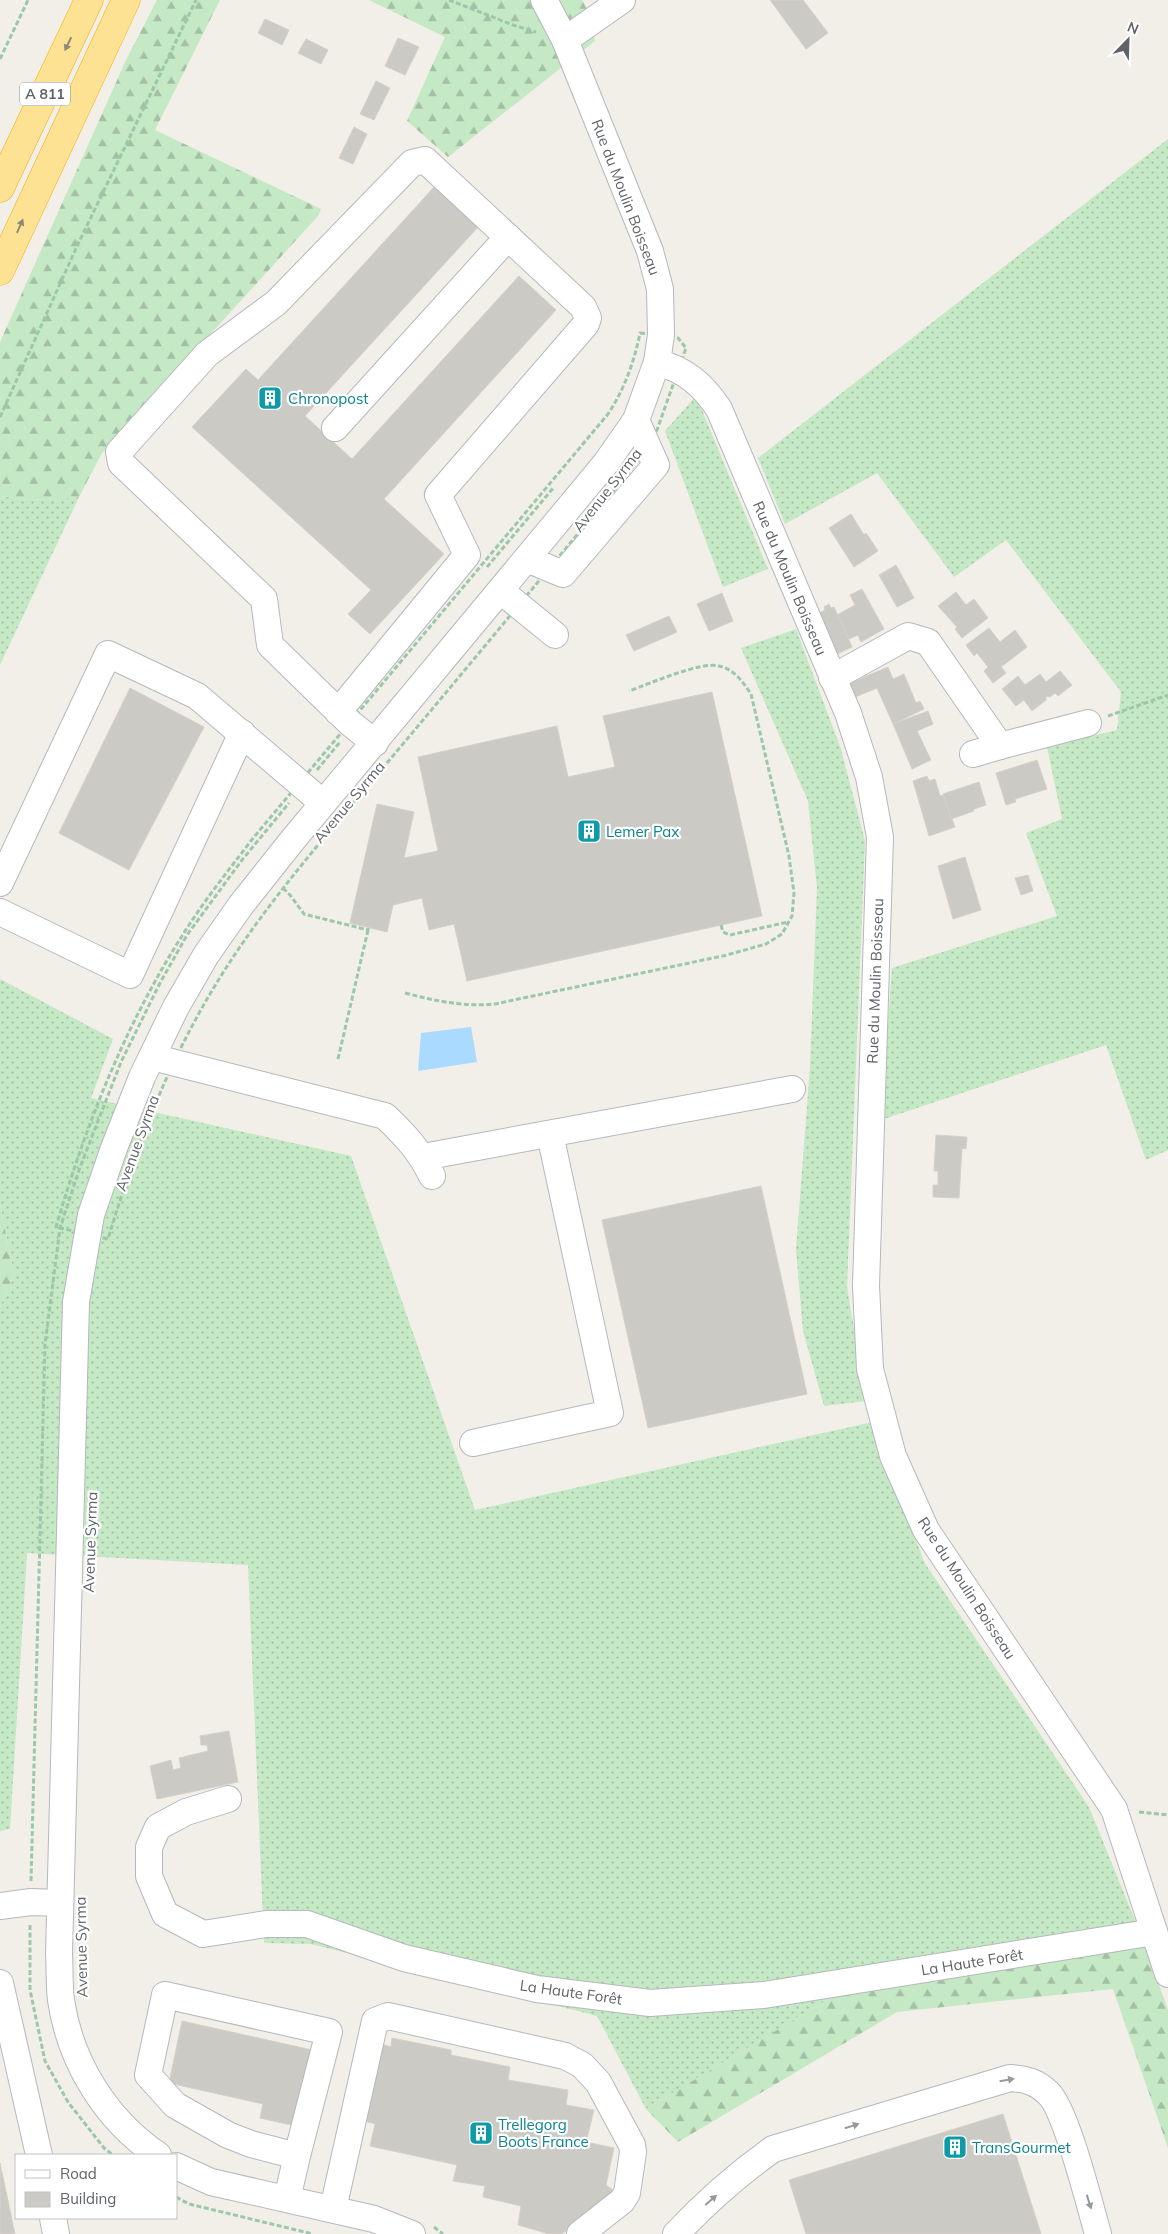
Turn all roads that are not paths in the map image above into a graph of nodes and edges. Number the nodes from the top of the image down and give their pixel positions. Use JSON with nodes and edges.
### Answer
{"nodes":[{"id":1,"x":89,"y":0,"type":"edge"},
{"id":2,"x":126,"y":0,"type":"edge"},
{"id":3,"x":544,"y":0,"type":"edge"},
{"id":4,"x":622,"y":0,"type":"edge"},
{"id":5,"x":565,"y":40,"type":"junction"},
{"id":6,"x":0,"y":188,"type":"edge"},
{"id":7,"x":508,"y":237,"type":"junction"},
{"id":8,"x":0,"y":270,"type":"edge"},
{"id":9,"x":659,"y":352,"type":"junction"},
{"id":10,"x":335,"y":428,"type":"dead end"},
{"id":11,"x":640,"y":430,"type":"junction"},
{"id":12,"x":536,"y":563,"type":"junction"},
{"id":13,"x":508,"y":596,"type":"junction"},
{"id":14,"x":555,"y":635,"type":"dead end"},
{"id":15,"x":832,"y":678,"type":"junction"},
{"id":16,"x":346,"y":720,"type":"junction"},
{"id":17,"x":1088,"y":723,"type":"road end"},
{"id":18,"x":242,"y":733,"type":"junction"},
{"id":19,"x":374,"y":743,"type":"junction"},
{"id":20,"x":1000,"y":746,"type":"junction"},
{"id":21,"x":973,"y":754,"type":"dead end"},
{"id":22,"x":323,"y":803,"type":"junction"},
{"id":23,"x":0,"y":883,"type":"edge"},
{"id":24,"x":0,"y":912,"type":"edge"},
{"id":25,"x":160,"y":1060,"type":"junction"},
{"id":26,"x":792,"y":1089,"type":"dead end"},
{"id":27,"x":550,"y":1134,"type":"junction"},
{"id":28,"x":473,"y":1443,"type":"dead end"},
{"id":29,"x":228,"y":1799,"type":"dead end"},
{"id":30,"x":60,"y":1903,"type":"junction"},
{"id":31,"x":0,"y":1906,"type":"edge"},
{"id":32,"x":1154,"y":1932,"type":"junction"},
{"id":33,"x":1168,"y":1974,"type":"edge"},
{"id":34,"x":0,"y":1984,"type":"edge"},
{"id":35,"x":39,"y":2154,"type":"edge"},
{"id":36,"x":152,"y":2154,"type":"edge"},
{"id":37,"x":297,"y":2156,"type":"junction"},
{"id":38,"x":178,"y":2167,"type":"edge"},
{"id":39,"x":287,"y":2199,"type":"junction"},
{"id":40,"x":333,"y":2209,"type":"junction"},
{"id":41,"x":52,"y":2219,"type":"edge"},
{"id":42,"x":422,"y":2230,"type":"edge"},
{"id":43,"x":56,"y":2234,"type":"edge"},
{"id":44,"x":580,"y":2234,"type":"edge"},
{"id":45,"x":676,"y":2234,"type":"edge"},
{"id":46,"x":1098,"y":2234,"type":"edge"}],
"edges":[{"from":1,"to":6,"type":"highway","number":"A 811","one_way":true},
{"from":8,"to":2,"type":"highway","number":"A 811","one_way":true},
{"from":3,"to":5,"type":"street","name":"Rue du Moulin Boisseau"},
{"from":4,"to":5,"type":"street"},
{"from":5,"to":9,"type":"street","name":"Rue du Moulin Boisseau"},
{"from":7,"to":10,"type":"street"},
{"from":7,"to":16,"type":"street"},
{"from":7,"to":16,"type":"street"},
{"from":9,"to":11,"type":"street","name":"Avenue Syrma"},
{"from":9,"to":15,"type":"street","name":"Rue du Moulin Boisseau"},
{"from":11,"to":12,"type":"street","name":"Avenue Syrma"},
{"from":11,"to":12,"type":"street"},
{"from":12,"to":13,"type":"street","name":"Avenue Syrma"},
{"from":13,"to":14,"type":"street"},
{"from":13,"to":19,"type":"street","name":"Avenue Syrma"},
{"from":15,"to":20,"type":"street"},
{"from":15,"to":32,"type":"street","name":"Rue du Moulin Boisseau"},
{"from":16,"to":19,"type":"street"},
{"from":17,"to":20,"type":"street"},
{"from":18,"to":22,"type":"street"},
{"from":18,"to":23,"type":"street"},
{"from":18,"to":24,"type":"street"},
{"from":19,"to":22,"type":"street","name":"Avenue Syrma"},
{"from":20,"to":21,"type":"street"},
{"from":22,"to":25,"type":"street","name":"Avenue Syrma"},
{"from":25,"to":27,"type":"street"},
{"from":25,"to":30,"type":"street","name":"Avenue Syrma"},
{"from":26,"to":27,"type":"street"},
{"from":27,"to":28,"type":"street"},
{"from":29,"to":32,"type":"street","name":"La Haute Forêt"},
{"from":30,"to":31,"type":"street"},
{"from":30,"to":36,"type":"street","name":"Avenue Syrma"},
{"from":32,"to":33,"type":"street","name":"Rue du Moulin Boisseau"},
{"from":34,"to":35,"type":"street"},
{"from":37,"to":37,"type":"street"},
{"from":37,"to":39,"type":"street"},
{"from":38,"to":39,"type":"street"},
{"from":39,"to":40,"type":"street"},
{"from":40,"to":42,"type":"street"},
{"from":40,"to":44,"type":"street"},
{"from":41,"to":43,"type":"street"},
{"from":45,"to":46,"type":"street","one_way":true}]}
